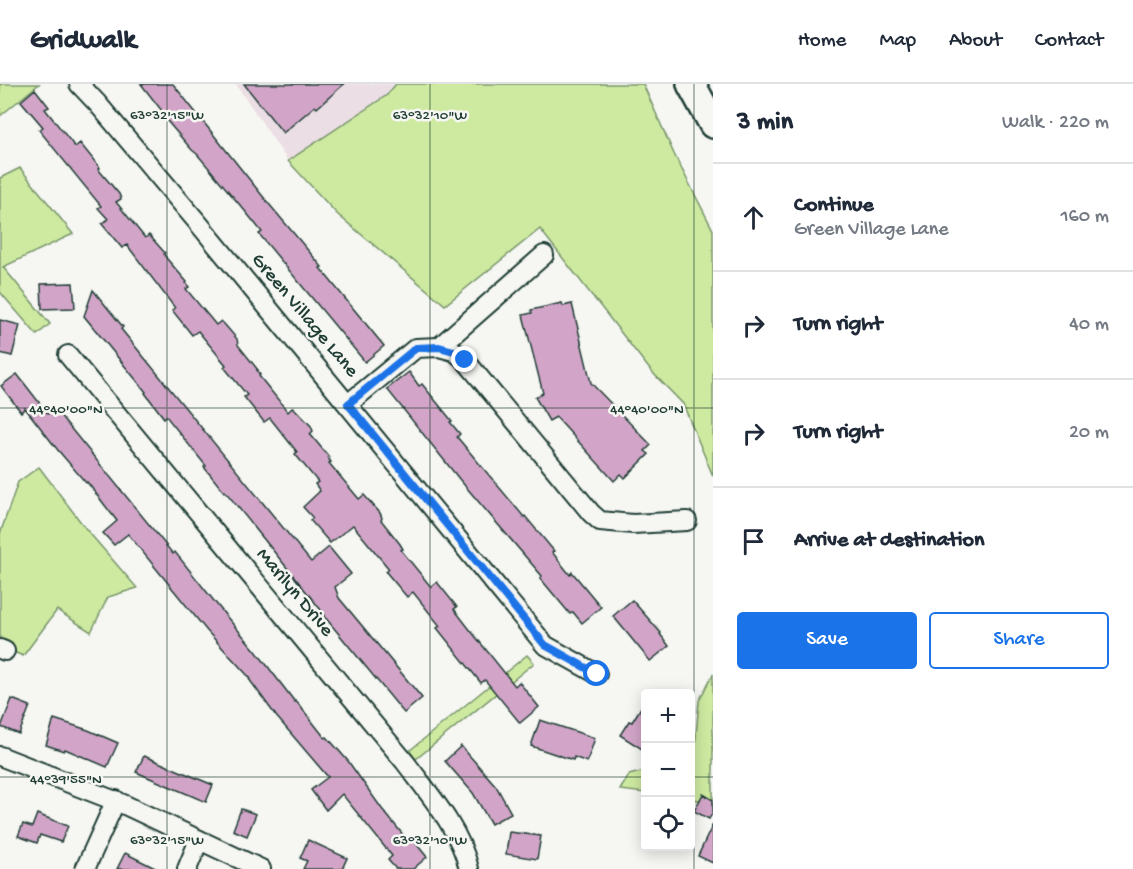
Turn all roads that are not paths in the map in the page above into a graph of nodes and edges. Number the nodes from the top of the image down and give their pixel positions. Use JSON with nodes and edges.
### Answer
{"nodes":[{"id":1,"x":79,"y":84,"type":"edge"},
{"id":2,"x":691,"y":84,"type":"edge"},
{"id":3,"x":699,"y":84,"type":"edge"},
{"id":4,"x":713,"y":123,"type":"edge"},
{"id":5,"x":544,"y":255,"type":"dead end"},
{"id":6,"x":439,"y":347,"type":"junction"},
{"id":7,"x":68,"y":355,"type":"dead end"},
{"id":8,"x":348,"y":404,"type":"junction"},
{"id":9,"x":687,"y":521,"type":"dead end"},
{"id":10,"x":597,"y":674,"type":"dead end"},
{"id":11,"x":0,"y":756,"type":"edge"},
{"id":12,"x":116,"y":800,"type":"junction"},
{"id":13,"x":199,"y":840,"type":"junction"},
{"id":14,"x":85,"y":869,"type":"edge"},
{"id":15,"x":187,"y":869,"type":"edge"},
{"id":16,"x":261,"y":869,"type":"edge"},
{"id":17,"x":469,"y":869,"type":"edge"}],
"edges":[{"from":1,"to":8,"type":"street","name":"Green Village Lane"},
{"from":2,"to":4,"type":"highway"},
{"from":3,"to":4,"type":"highway"},
{"from":5,"to":6,"type":"street"},
{"from":6,"to":8,"type":"street"},
{"from":6,"to":9,"type":"street"},
{"from":7,"to":17,"type":"street","name":"Marilyn Drive"},
{"from":8,"to":10,"type":"street","name":"Green Village Lane"},
{"from":11,"to":12,"type":"street"},
{"from":12,"to":13,"type":"street"},
{"from":12,"to":14,"type":"street"},
{"from":13,"to":15,"type":"street"},
{"from":13,"to":16,"type":"street"}]}
